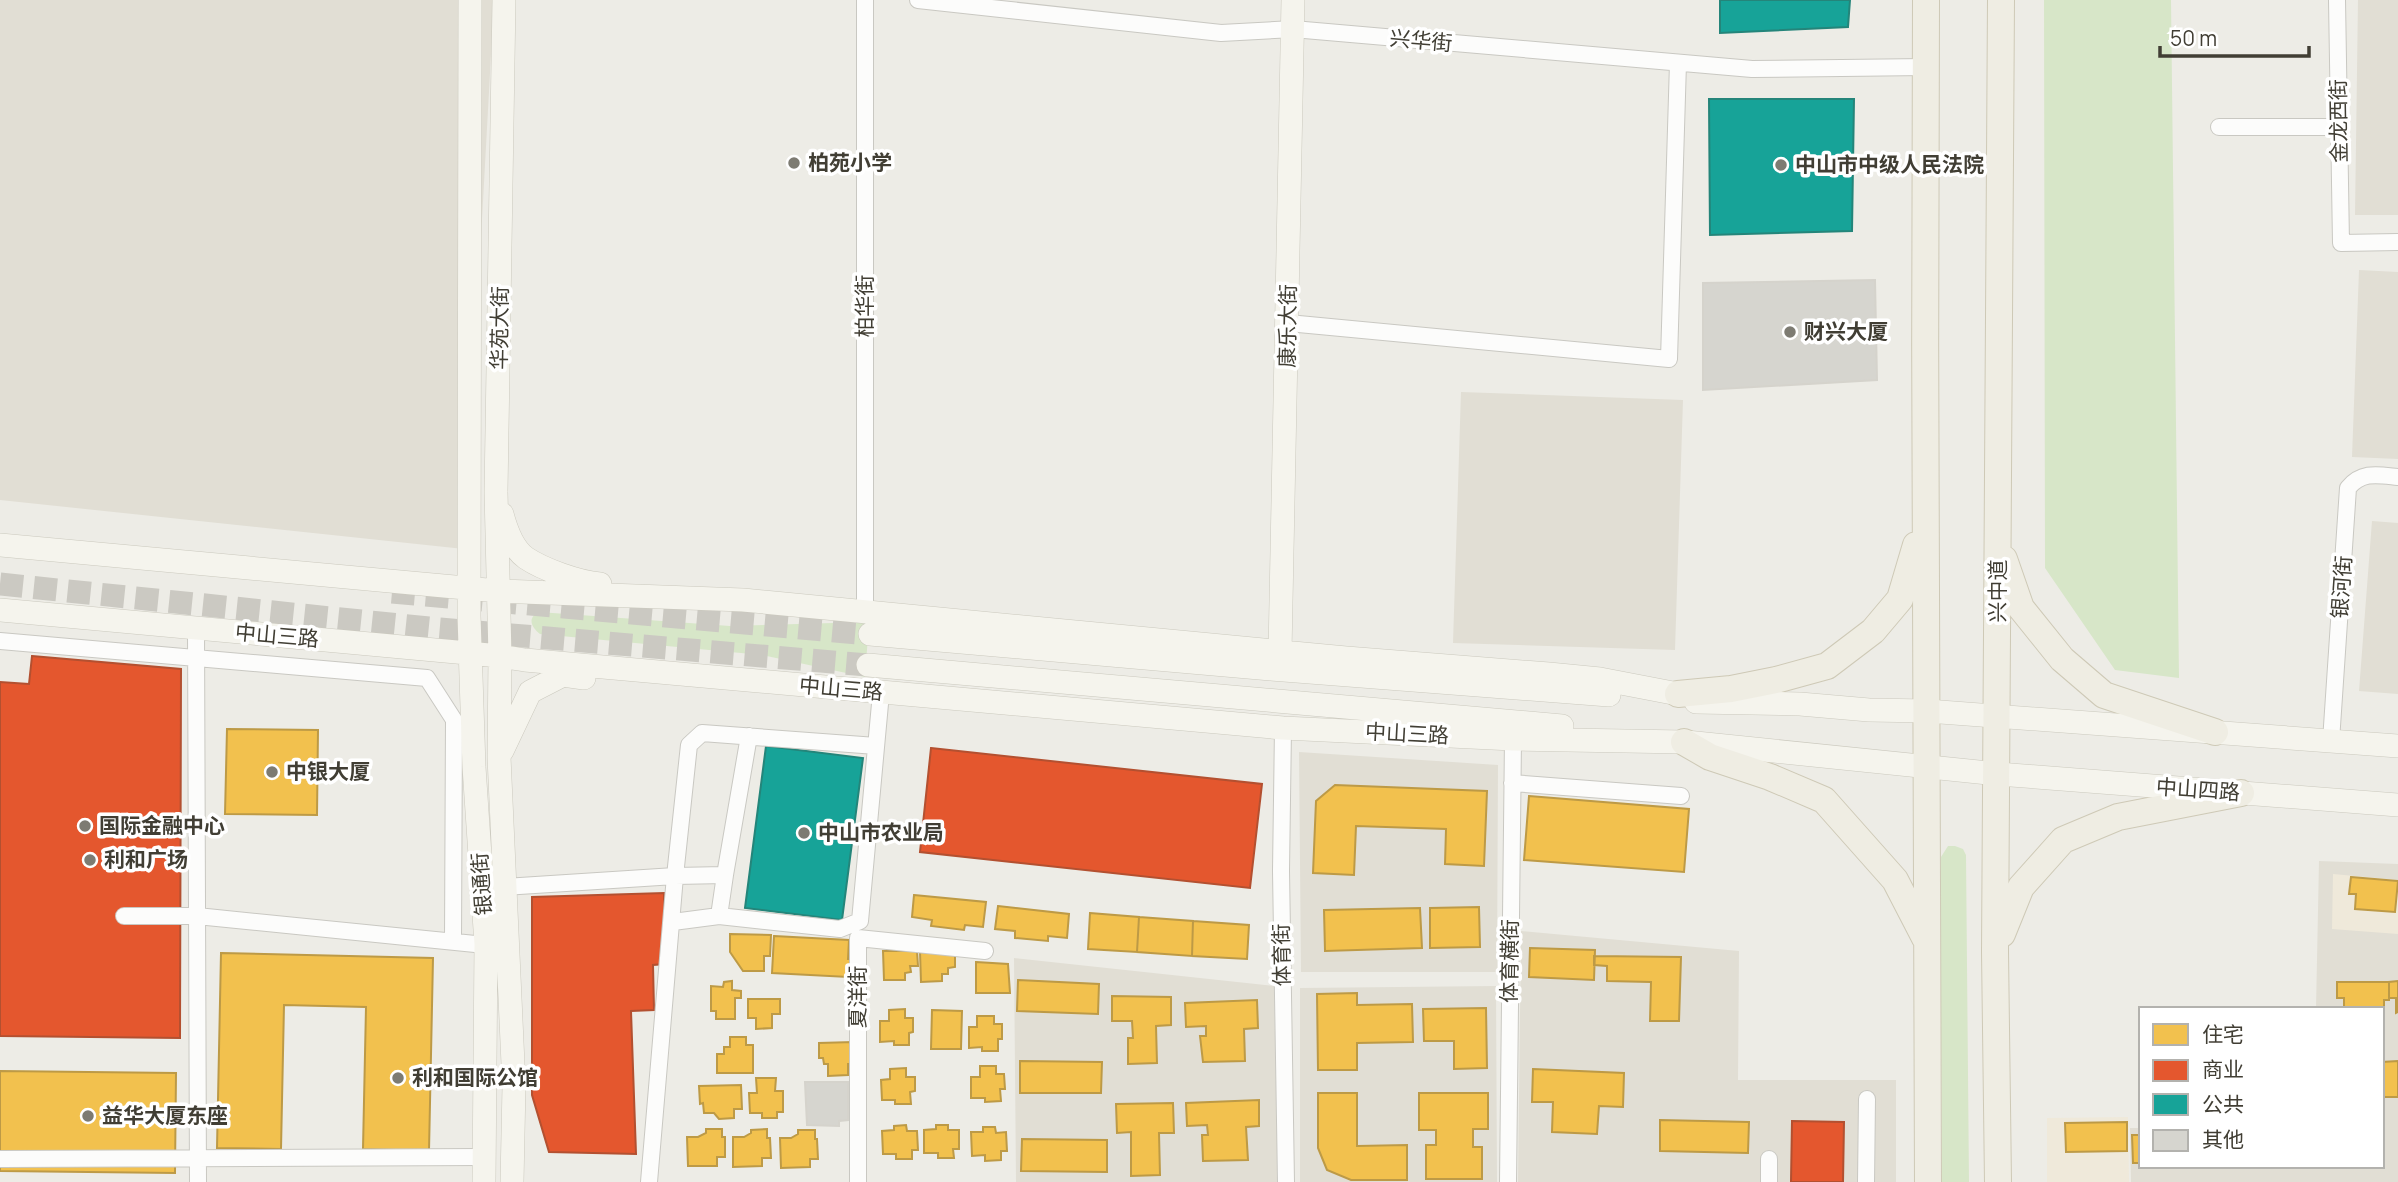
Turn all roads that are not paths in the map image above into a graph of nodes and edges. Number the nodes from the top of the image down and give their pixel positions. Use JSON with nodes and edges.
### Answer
{"nodes":[{"id":1,"x":470,"y":0,"type":"edge"},
{"id":2,"x":503,"y":0,"type":"edge"},
{"id":3,"x":865,"y":0,"type":"edge"},
{"id":4,"x":918,"y":0,"type":"edge"},
{"id":5,"x":1293,"y":0,"type":"edge"},
{"id":6,"x":1926,"y":0,"type":"edge"},
{"id":7,"x":2000,"y":0,"type":"edge"},
{"id":8,"x":2337,"y":0,"type":"edge"},
{"id":9,"x":1293,"y":29,"type":"junction"},
{"id":10,"x":1678,"y":63,"type":"junction"},
{"id":11,"x":1926,"y":67,"type":"junction"},
{"id":12,"x":2219,"y":127,"type":"dead end"},
{"id":13,"x":2339,"y":127,"type":"junction"},
{"id":14,"x":2398,"y":242,"type":"edge"},
{"id":15,"x":1288,"y":323,"type":"junction"},
{"id":16,"x":2398,"y":477,"type":"edge"},
{"id":17,"x":496,"y":492,"type":"junction"},
{"id":18,"x":1924,"y":516,"type":"junction"},
{"id":19,"x":1998,"y":540,"type":"junction"},
{"id":20,"x":0,"y":545,"type":"edge"},
{"id":21,"x":470,"y":587,"type":"junction"},
{"id":22,"x":498,"y":591,"type":"junction"},
{"id":23,"x":743,"y":600,"type":"junction"},
{"id":24,"x":0,"y":610,"type":"edge"},
{"id":25,"x":865,"y":611,"type":"junction"},
{"id":26,"x":45,"y":614,"type":"junction"},
{"id":27,"x":196,"y":629,"type":"junction"},
{"id":28,"x":870,"y":634,"type":"tunnel mouth"},
{"id":29,"x":0,"y":640,"type":"edge"},
{"id":30,"x":39,"y":644,"type":"junction"},
{"id":31,"x":1279,"y":652,"type":"junction"},
{"id":32,"x":470,"y":653,"type":"junction"},
{"id":33,"x":500,"y":656,"type":"junction"},
{"id":34,"x":196,"y":658,"type":"junction"},
{"id":35,"x":868,"y":665,"type":"tunnel mouth"},
{"id":36,"x":736,"y":679,"type":"junction"},
{"id":37,"x":881,"y":693,"type":"junction"},
{"id":38,"x":1682,"y":698,"type":"junction"},
{"id":39,"x":1927,"y":711,"type":"junction"},
{"id":40,"x":1998,"y":716,"type":"junction"},
{"id":41,"x":1283,"y":727,"type":"junction"},
{"id":42,"x":2215,"y":732,"type":"junction"},
{"id":43,"x":749,"y":736,"type":"junction"},
{"id":44,"x":1513,"y":739,"type":"junction"},
{"id":45,"x":2331,"y":741,"type":"junction"},
{"id":46,"x":1685,"y":742,"type":"junction"},
{"id":47,"x":876,"y":746,"type":"junction"},
{"id":48,"x":2398,"y":746,"type":"edge"},
{"id":49,"x":499,"y":757,"type":"junction"},
{"id":50,"x":1928,"y":767,"type":"junction"},
{"id":51,"x":1998,"y":774,"type":"junction"},
{"id":52,"x":1512,"y":783,"type":"junction"},
{"id":53,"x":2241,"y":793,"type":"junction"},
{"id":54,"x":1681,"y":796,"type":"dead end"},
{"id":55,"x":2398,"y":805,"type":"edge"},
{"id":56,"x":725,"y":875,"type":"junction"},
{"id":57,"x":675,"y":876,"type":"junction"},
{"id":58,"x":505,"y":887,"type":"junction"},
{"id":59,"x":124,"y":916,"type":"dead end"},
{"id":60,"x":197,"y":916,"type":"junction"},
{"id":61,"x":719,"y":916,"type":"junction"},
{"id":62,"x":673,"y":922,"type":"junction"},
{"id":63,"x":453,"y":940,"type":"junction"},
{"id":64,"x":1927,"y":942,"type":"junction"},
{"id":65,"x":497,"y":946,"type":"junction"},
{"id":66,"x":985,"y":951,"type":"dead end"},
{"id":67,"x":1996,"y":952,"type":"junction"},
{"id":68,"x":1867,"y":1099,"type":"dead end"},
{"id":69,"x":483,"y":1157,"type":"junction"},
{"id":70,"x":198,"y":1158,"type":"junction"},
{"id":71,"x":0,"y":1159,"type":"edge"},
{"id":72,"x":1769,"y":1159,"type":"dead end"},
{"id":73,"x":198,"y":1182,"type":"edge"},
{"id":74,"x":484,"y":1182,"type":"edge"},
{"id":75,"x":512,"y":1182,"type":"edge"},
{"id":76,"x":649,"y":1182,"type":"edge"},
{"id":77,"x":858,"y":1182,"type":"edge"},
{"id":78,"x":1286,"y":1182,"type":"edge"},
{"id":79,"x":1508,"y":1182,"type":"edge"},
{"id":80,"x":1769,"y":1182,"type":"edge"},
{"id":81,"x":1866,"y":1182,"type":"edge"},
{"id":82,"x":1928,"y":1182,"type":"edge"},
{"id":83,"x":1998,"y":1182,"type":"edge"}],
"edges":[{"from":1,"to":21,"type":"main road","name":"华苑大街"},
{"from":2,"to":17,"type":"main road","name":"华苑大街"},
{"from":3,"to":25,"type":"street","name":"柏华街"},
{"from":4,"to":9,"type":"street","name":"兴华街"},
{"from":5,"to":9,"type":"main road","name":"康乐大街"},
{"from":6,"to":11,"type":"main road"},
{"from":7,"to":19,"type":"main road","name":"兴中道"},
{"from":8,"to":13,"type":"street","name":"金龙西街"},
{"from":9,"to":10,"type":"street","name":"兴华街"},
{"from":9,"to":15,"type":"main road","name":"康乐大街"},
{"from":10,"to":11,"type":"street","name":"兴华街"},
{"from":10,"to":15,"type":"street"},
{"from":11,"to":18,"type":"main road"},
{"from":12,"to":13,"type":"street"},
{"from":13,"to":14,"type":"street","name":"金龙西街"},
{"from":15,"to":31,"type":"main road","name":"康乐大街"},
{"from":16,"to":45,"type":"street","name":"银河街"},
{"from":17,"to":22,"type":"main road","name":"华苑大街"},
{"from":17,"to":23,"type":"main road"},
{"from":18,"to":38,"type":"main road"},
{"from":18,"to":39,"type":"main road"},
{"from":19,"to":40,"type":"main road","name":"兴中道"},
{"from":19,"to":42,"type":"main road"},
{"from":20,"to":21,"type":"main road"},
{"from":21,"to":22,"type":"main road"},
{"from":21,"to":32,"type":"main road","name":"银通街"},
{"from":22,"to":23,"type":"main road"},
{"from":22,"to":33,"type":"main road","name":"华苑大街"},
{"from":23,"to":25,"type":"main road"},
{"from":24,"to":26,"type":"main road","name":"中山三路"},
{"from":25,"to":31,"type":"main road"},
{"from":26,"to":27,"type":"main road","name":"中山三路"},
{"from":26,"to":30,"type":"street"},
{"from":27,"to":32,"type":"main road","name":"中山三路"},
{"from":27,"to":34,"type":"street"},
{"from":28,"to":38,"type":"main road"},
{"from":29,"to":30,"type":"street"},
{"from":30,"to":34,"type":"street"},
{"from":31,"to":38,"type":"main road"},
{"from":32,"to":33,"type":"main road","name":"中山三路"},
{"from":32,"to":65,"type":"main road","name":"银通街"},
{"from":33,"to":36,"type":"main road","name":"中山三路"},
{"from":33,"to":49,"type":"main road","name":"华苑大街"},
{"from":34,"to":60,"type":"street"},
{"from":34,"to":63,"type":"street"},
{"from":35,"to":46,"type":"main road","name":"中山三路"},
{"from":36,"to":37,"type":"main road","name":"中山三路"},
{"from":36,"to":49,"type":"main road"},
{"from":37,"to":41,"type":"main road","name":"中山三路"},
{"from":37,"to":47,"type":"street"},
{"from":38,"to":39,"type":"main road"},
{"from":39,"to":40,"type":"main road"},
{"from":39,"to":50,"type":"main road"},
{"from":40,"to":42,"type":"main road"},
{"from":40,"to":51,"type":"main road","name":"兴中道"},
{"from":41,"to":44,"type":"main road","name":"中山三路"},
{"from":41,"to":78,"type":"street","name":"体育街"},
{"from":42,"to":45,"type":"main road"},
{"from":43,"to":47,"type":"street"},
{"from":43,"to":56,"type":"street"},
{"from":43,"to":57,"type":"street"},
{"from":44,"to":46,"type":"main road","name":"中山三路"},
{"from":44,"to":52,"type":"street","name":"体育横街"},
{"from":45,"to":48,"type":"main road"},
{"from":46,"to":50,"type":"main road","name":"中山三路"},
{"from":46,"to":64,"type":"main road"},
{"from":47,"to":61,"type":"street"},
{"from":49,"to":58,"type":"main road","name":"华苑大街"},
{"from":50,"to":51,"type":"main road","name":"中山三路"},
{"from":50,"to":64,"type":"main road"},
{"from":51,"to":53,"type":"main road","name":"中山四路"},
{"from":51,"to":67,"type":"main road","name":"兴中道"},
{"from":52,"to":54,"type":"street"},
{"from":52,"to":79,"type":"street","name":"体育横街"},
{"from":53,"to":55,"type":"main road","name":"中山四路"},
{"from":53,"to":67,"type":"main road"},
{"from":56,"to":57,"type":"street"},
{"from":56,"to":61,"type":"street"},
{"from":57,"to":58,"type":"street"},
{"from":57,"to":62,"type":"street"},
{"from":58,"to":65,"type":"main road","name":"华苑大街"},
{"from":59,"to":60,"type":"street"},
{"from":60,"to":63,"type":"street"},
{"from":60,"to":70,"type":"street"},
{"from":61,"to":62,"type":"street"},
{"from":62,"to":76,"type":"street"},
{"from":63,"to":65,"type":"street"},
{"from":64,"to":82,"type":"main road"},
{"from":65,"to":69,"type":"main road","name":"银通街"},
{"from":65,"to":75,"type":"main road"},
{"from":66,"to":77,"type":"street","name":"夏洋街"},
{"from":67,"to":83,"type":"main road","name":"兴中道"},
{"from":68,"to":81,"type":"street"},
{"from":69,"to":70,"type":"street"},
{"from":69,"to":74,"type":"main road","name":"银通街"},
{"from":70,"to":71,"type":"street"},
{"from":70,"to":73,"type":"street"},
{"from":72,"to":80,"type":"street"}]}
